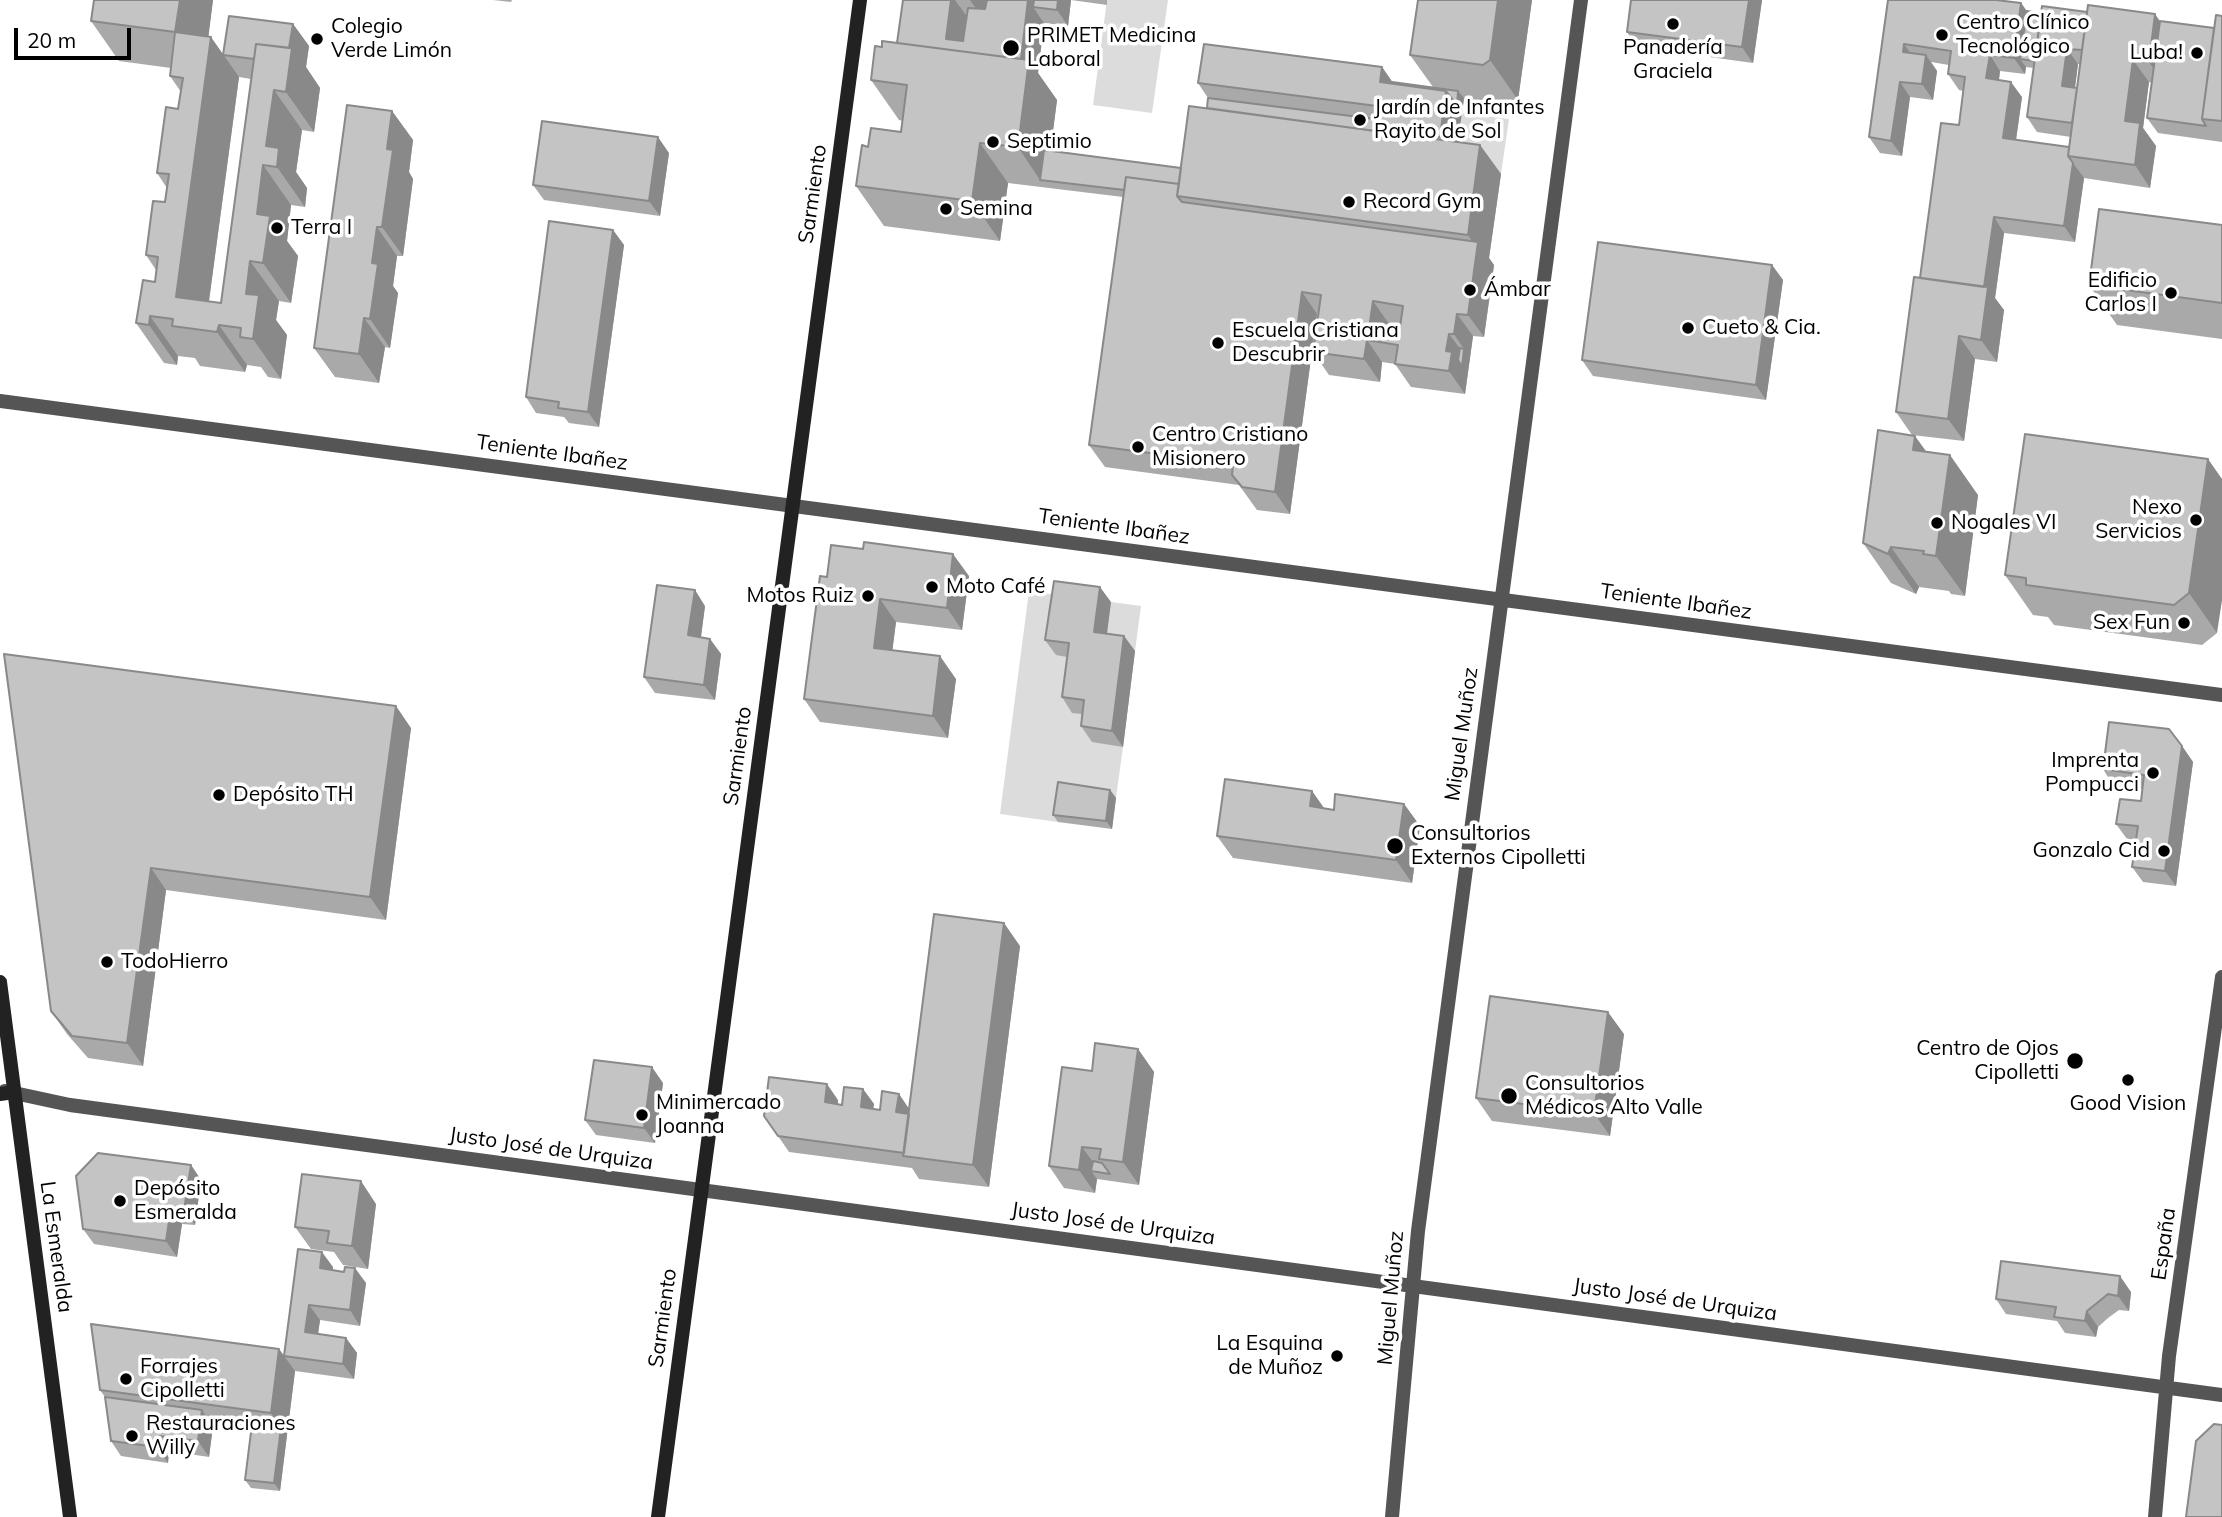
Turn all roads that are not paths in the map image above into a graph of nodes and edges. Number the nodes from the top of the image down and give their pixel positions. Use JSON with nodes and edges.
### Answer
{"nodes":[{"id":1,"x":860,"y":0,"type":"edge"},
{"id":2,"x":1580,"y":0,"type":"edge"},
{"id":3,"x":0,"y":401,"type":"edge"},
{"id":4,"x":793,"y":506,"type":"junction"},
{"id":5,"x":1501,"y":600,"type":"junction"},
{"id":6,"x":2222,"y":695,"type":"edge"},
{"id":7,"x":2222,"y":977,"type":"edge"},
{"id":8,"x":0,"y":982,"type":"edge"},
{"id":9,"x":5,"y":1092,"type":"edge"},
{"id":10,"x":701,"y":1190,"type":"junction"},
{"id":11,"x":1413,"y":1286,"type":"junction"},
{"id":12,"x":2166,"y":1387,"type":"junction"},
{"id":13,"x":2222,"y":1395,"type":"edge"},
{"id":14,"x":70,"y":1517,"type":"edge"},
{"id":15,"x":658,"y":1517,"type":"edge"},
{"id":16,"x":1392,"y":1517,"type":"edge"},
{"id":17,"x":2155,"y":1517,"type":"edge"}],
"edges":[{"from":1,"to":4,"type":"street","name":"Sarmiento"},
{"from":2,"to":5,"type":"street","name":"Miguel Muñoz"},
{"from":3,"to":4,"type":"street","name":"Teniente Ibañez"},
{"from":4,"to":5,"type":"street","name":"Teniente Ibañez"},
{"from":4,"to":10,"type":"street","name":"Sarmiento"},
{"from":5,"to":6,"type":"street","name":"Teniente Ibañez"},
{"from":5,"to":11,"type":"street","name":"Miguel Muñoz"},
{"from":7,"to":12,"type":"street","name":"España"},
{"from":8,"to":9,"type":"street","name":"La Esmeralda"},
{"from":9,"to":10,"type":"street","name":"Justo José de Urquiza"},
{"from":9,"to":14,"type":"street","name":"La Esmeralda"},
{"from":10,"to":11,"type":"street","name":"Justo José de Urquiza"},
{"from":10,"to":15,"type":"street","name":"Sarmiento"},
{"from":11,"to":12,"type":"street","name":"Justo José de Urquiza"},
{"from":11,"to":16,"type":"street","name":"Miguel Muñoz"},
{"from":12,"to":13,"type":"street","name":"Justo José de Urquiza"},
{"from":12,"to":17,"type":"street","name":"España"}]}
